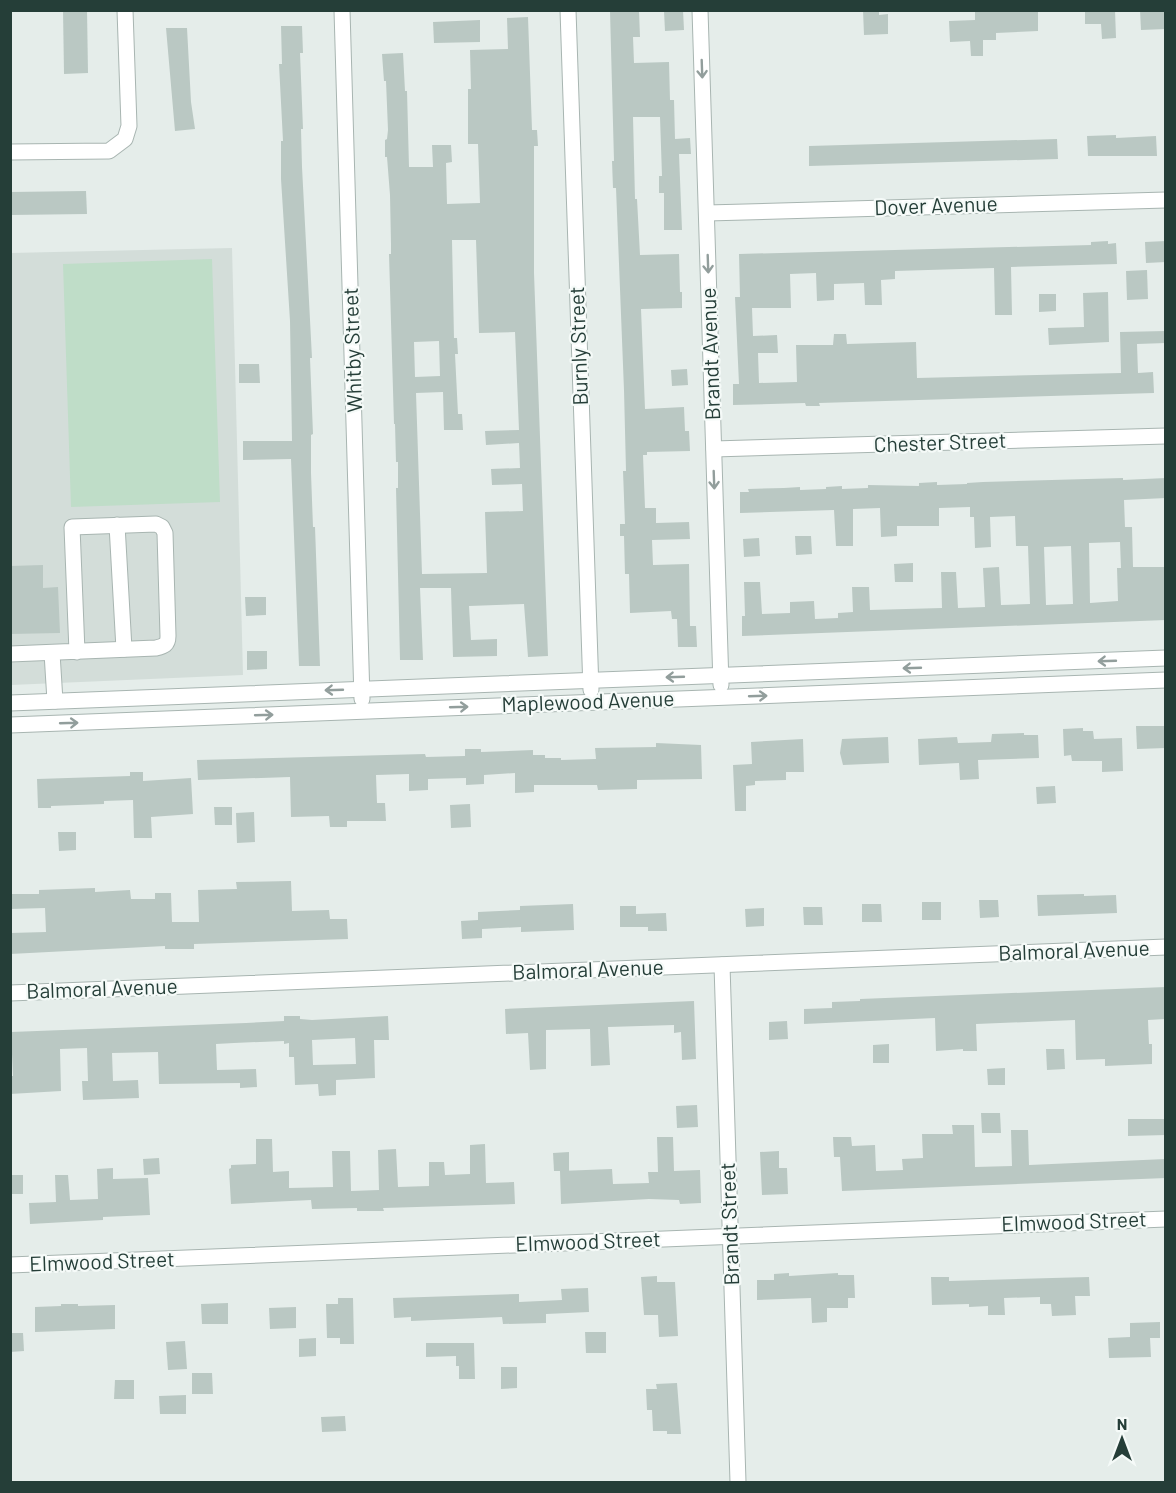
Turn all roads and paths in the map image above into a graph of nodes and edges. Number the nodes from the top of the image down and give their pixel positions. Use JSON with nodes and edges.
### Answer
{"nodes":[{"id":1,"x":125,"y":10,"type":"edge"},
{"id":2,"x":342,"y":10,"type":"edge"},
{"id":3,"x":568,"y":10,"type":"edge"},
{"id":4,"x":700,"y":10,"type":"edge"},
{"id":5,"x":10,"y":152,"type":"edge"},
{"id":6,"x":1166,"y":200,"type":"edge"},
{"id":7,"x":707,"y":213,"type":"junction"},
{"id":8,"x":1166,"y":436,"type":"edge"},
{"id":9,"x":714,"y":449,"type":"junction"},
{"id":10,"x":117,"y":525,"type":"junction"},
{"id":11,"x":123,"y":650,"type":"junction"},
{"id":12,"x":77,"y":652,"type":"junction"},
{"id":13,"x":52,"y":653,"type":"junction"},
{"id":14,"x":10,"y":654,"type":"edge"},
{"id":15,"x":1166,"y":658,"type":"edge"},
{"id":16,"x":1043,"y":663,"type":"junction"},
{"id":17,"x":721,"y":675,"type":"junction"},
{"id":18,"x":1166,"y":680,"type":"edge"},
{"id":19,"x":591,"y":681,"type":"junction"},
{"id":20,"x":1044,"y":685,"type":"junction"},
{"id":21,"x":362,"y":689,"type":"junction"},
{"id":22,"x":722,"y":697,"type":"junction"},
{"id":23,"x":55,"y":701,"type":"junction"},
{"id":24,"x":592,"y":702,"type":"junction"},
{"id":25,"x":10,"y":703,"type":"edge"},
{"id":26,"x":363,"y":711,"type":"junction"},
{"id":27,"x":10,"y":725,"type":"edge"},
{"id":28,"x":1166,"y":947,"type":"edge"},
{"id":29,"x":722,"y":965,"type":"junction"},
{"id":30,"x":10,"y":993,"type":"edge"},
{"id":31,"x":1166,"y":1219,"type":"edge"},
{"id":32,"x":730,"y":1236,"type":"junction"},
{"id":33,"x":10,"y":1265,"type":"edge"},
{"id":34,"x":738,"y":1482,"type":"edge"}],
"edges":[{"from":1,"to":5,"type":"street"},
{"from":2,"to":21,"type":"street","name":"Whitby Street"},
{"from":3,"to":19,"type":"street","name":"Burnly Street"},
{"from":4,"to":7,"type":"street","name":"Brandt Avenue","one_way":true},
{"from":6,"to":7,"type":"street","name":"Dover Avenue"},
{"from":7,"to":9,"type":"street","name":"Brandt Avenue","one_way":true},
{"from":8,"to":9,"type":"street","name":"Chester Street"},
{"from":9,"to":17,"type":"street","name":"Brandt Avenue","one_way":true},
{"from":10,"to":11,"type":"street"},
{"from":10,"to":11,"type":"street"},
{"from":10,"to":12,"type":"street"},
{"from":11,"to":12,"type":"street"},
{"from":12,"to":13,"type":"street"},
{"from":13,"to":14,"type":"street"},
{"from":13,"to":23,"type":"street"},
{"from":15,"to":16,"type":"street","name":"Maplewood Avenue","one_way":true},
{"from":16,"to":17,"type":"street","name":"Maplewood Avenue","one_way":true},
{"from":16,"to":20,"type":"street"},
{"from":17,"to":19,"type":"street","name":"Maplewood Avenue","one_way":true},
{"from":17,"to":22,"type":"street","name":"Brandt Avenue"},
{"from":18,"to":20,"type":"street","name":"Maplewood Avenue"},
{"from":19,"to":21,"type":"street","name":"Maplewood Avenue"},
{"from":19,"to":24,"type":"street","name":"Burnly Street"},
{"from":22,"to":20,"type":"street","name":"Maplewood Avenue","one_way":true},
{"from":21,"to":23,"type":"street","name":"Maplewood Avenue","one_way":true},
{"from":21,"to":26,"type":"street","name":"Whitby Street"},
{"from":22,"to":24,"type":"street","name":"Maplewood Avenue"},
{"from":23,"to":25,"type":"street","name":"Maplewood Avenue"},
{"from":26,"to":24,"type":"street","name":"Maplewood Avenue","one_way":true},
{"from":27,"to":26,"type":"street","name":"Maplewood Avenue","one_way":true},
{"from":28,"to":29,"type":"street","name":"Balmoral Avenue"},
{"from":29,"to":30,"type":"street","name":"Balmoral Avenue"},
{"from":29,"to":32,"type":"street","name":"Brandt Street"},
{"from":31,"to":32,"type":"street","name":"Elmwood Street"},
{"from":32,"to":33,"type":"street","name":"Elmwood Street"},
{"from":32,"to":34,"type":"street","name":"Brandt Street"}]}
